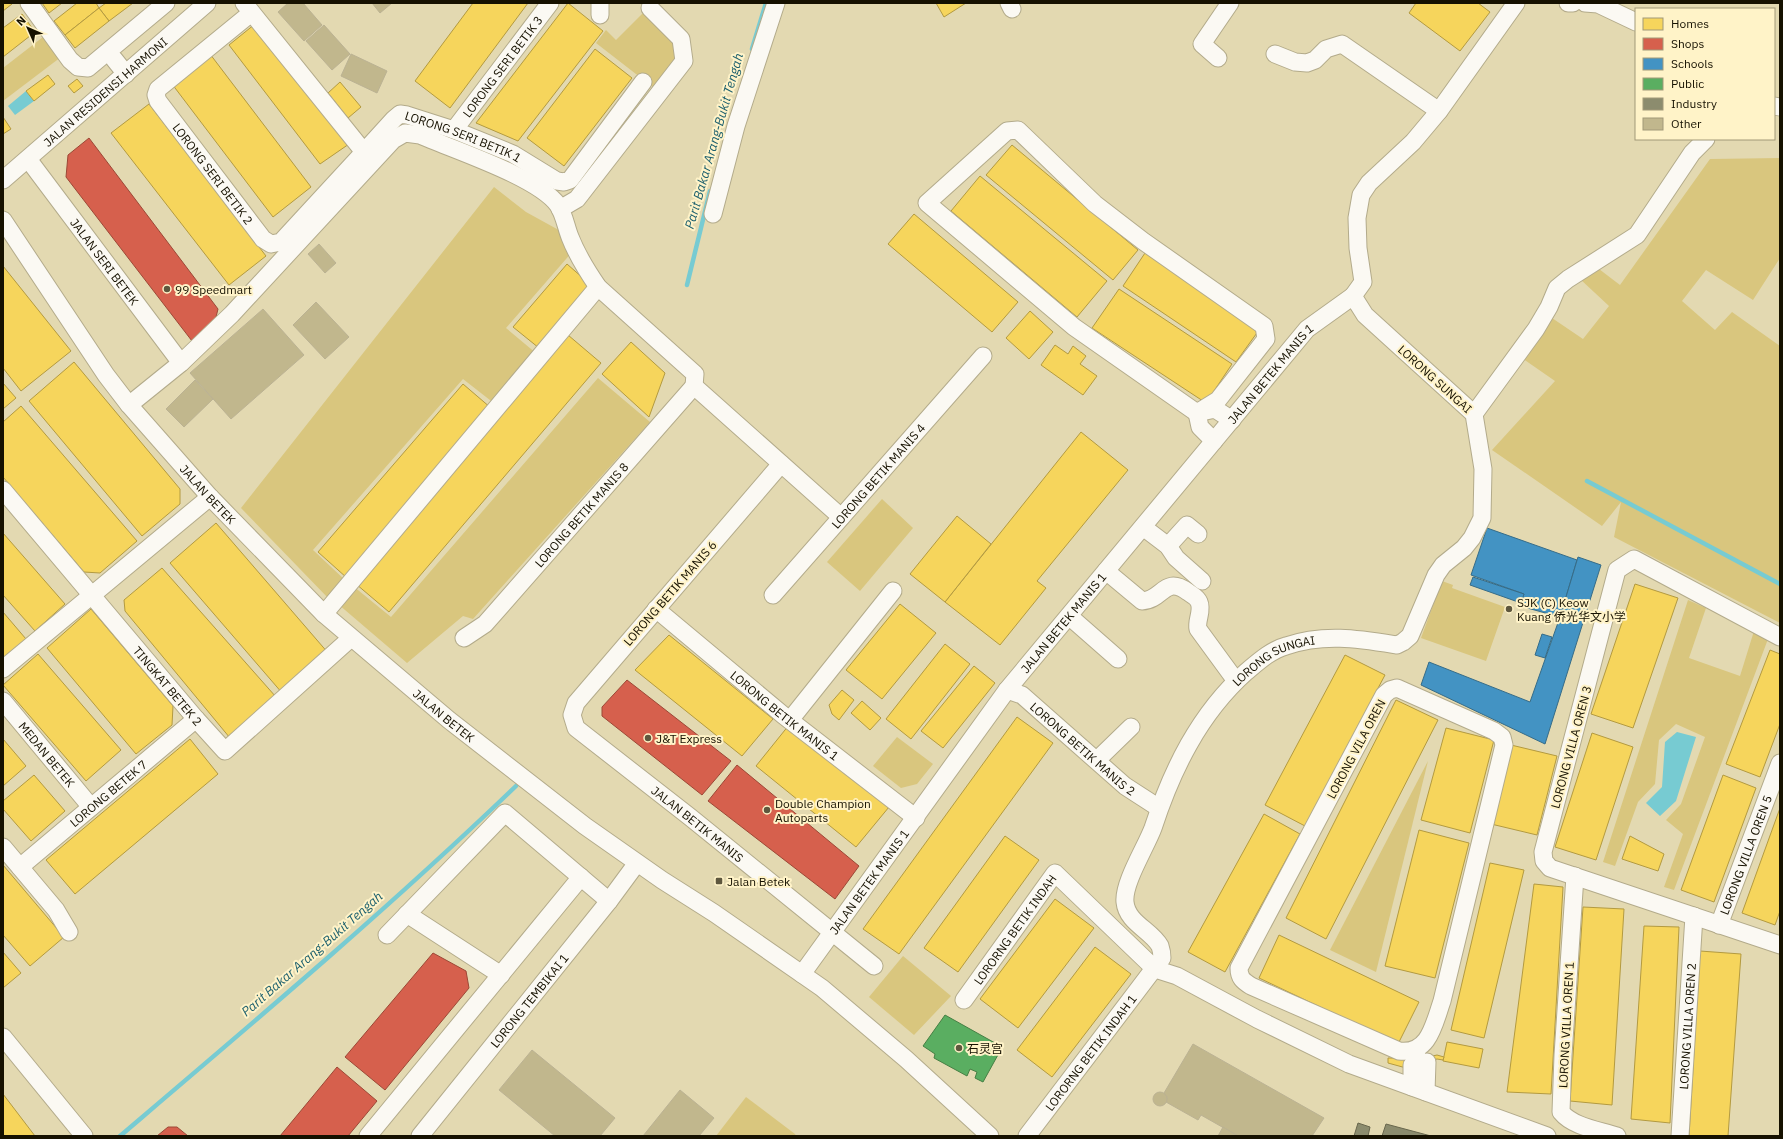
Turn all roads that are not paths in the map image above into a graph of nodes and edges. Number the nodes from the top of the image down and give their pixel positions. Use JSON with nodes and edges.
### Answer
{"nodes":[{"id":1,"x":29,"y":3,"type":"edge"},
{"id":2,"x":207,"y":3,"type":"edge"},
{"id":3,"x":550,"y":3,"type":"edge"},
{"id":4,"x":776,"y":3,"type":"edge"},
{"id":5,"x":1230,"y":3,"type":"edge"},
{"id":6,"x":1568,"y":3,"type":"edge"},
{"id":7,"x":1573,"y":3,"type":"edge"},
{"id":8,"x":1585,"y":3,"type":"edge"},
{"id":9,"x":162,"y":4,"type":"edge"},
{"id":10,"x":1511,"y":5,"type":"edge"},
{"id":11,"x":248,"y":8,"type":"edge"},
{"id":12,"x":650,"y":8,"type":"dead end"},
{"id":13,"x":1635,"y":22,"type":"edge"},
{"id":14,"x":116,"y":52,"type":"junction"},
{"id":15,"x":1275,"y":54,"type":"dead end"},
{"id":16,"x":1218,"y":58,"type":"dead end"},
{"id":17,"x":130,"y":70,"type":"junction"},
{"id":18,"x":643,"y":82,"type":"dead end"},
{"id":19,"x":1439,"y":111,"type":"junction"},
{"id":20,"x":454,"y":130,"type":"junction"},
{"id":21,"x":1705,"y":140,"type":"edge"},
{"id":22,"x":364,"y":152,"type":"junction"},
{"id":23,"x":28,"y":159,"type":"junction"},
{"id":24,"x":3,"y":180,"type":"edge"},
{"id":25,"x":560,"y":209,"type":"junction"},
{"id":26,"x":713,"y":214,"type":"dead end"},
{"id":27,"x":3,"y":220,"type":"edge"},
{"id":28,"x":598,"y":287,"type":"junction"},
{"id":29,"x":1353,"y":296,"type":"junction"},
{"id":30,"x":983,"y":356,"type":"dead end"},
{"id":31,"x":182,"y":363,"type":"junction"},
{"id":32,"x":694,"y":386,"type":"junction"},
{"id":33,"x":129,"y":405,"type":"junction"},
{"id":34,"x":1197,"y":413,"type":"junction"},
{"id":35,"x":1474,"y":414,"type":"junction"},
{"id":36,"x":1232,"y":420,"type":"junction"},
{"id":37,"x":1214,"y":441,"type":"junction"},
{"id":38,"x":781,"y":464,"type":"junction"},
{"id":39,"x":210,"y":496,"type":"junction"},
{"id":40,"x":5,"y":497,"type":"edge"},
{"id":41,"x":841,"y":517,"type":"junction"},
{"id":42,"x":1143,"y":527,"type":"junction"},
{"id":43,"x":1198,"y":534,"type":"dead end"},
{"id":44,"x":1168,"y":546,"type":"junction"},
{"id":45,"x":1106,"y":571,"type":"junction"},
{"id":46,"x":1202,"y":582,"type":"dead end"},
{"id":47,"x":893,"y":591,"type":"dead end"},
{"id":48,"x":91,"y":595,"type":"junction"},
{"id":49,"x":773,"y":595,"type":"dead end"},
{"id":50,"x":656,"y":609,"type":"junction"},
{"id":51,"x":324,"y":614,"type":"junction"},
{"id":52,"x":1069,"y":616,"type":"junction"},
{"id":53,"x":1780,"y":637,"type":"edge"},
{"id":54,"x":351,"y":638,"type":"junction"},
{"id":55,"x":464,"y":638,"type":"dead end"},
{"id":56,"x":1118,"y":659,"type":"dead end"},
{"id":57,"x":3,"y":669,"type":"edge"},
{"id":58,"x":1236,"y":681,"type":"junction"},
{"id":59,"x":1007,"y":690,"type":"junction"},
{"id":60,"x":3,"y":702,"type":"edge"},
{"id":61,"x":196,"y":719,"type":"junction"},
{"id":62,"x":790,"y":720,"type":"junction"},
{"id":63,"x":1131,"y":727,"type":"dead end"},
{"id":64,"x":576,"y":728,"type":"joint"},
{"id":65,"x":1097,"y":760,"type":"junction"},
{"id":66,"x":1780,"y":763,"type":"edge"},
{"id":67,"x":90,"y":807,"type":"junction"},
{"id":68,"x":1159,"y":808,"type":"junction"},
{"id":69,"x":916,"y":818,"type":"junction"},
{"id":70,"x":3,"y":847,"type":"edge"},
{"id":71,"x":637,"y":863,"type":"junction"},
{"id":72,"x":20,"y":867,"type":"junction"},
{"id":73,"x":1575,"y":876,"type":"junction"},
{"id":74,"x":581,"y":877,"type":"junction"},
{"id":75,"x":608,"y":901,"type":"junction"},
{"id":76,"x":407,"y":914,"type":"junction"},
{"id":77,"x":1694,"y":916,"type":"junction"},
{"id":78,"x":1719,"y":925,"type":"junction"},
{"id":79,"x":70,"y":932,"type":"dead end"},
{"id":80,"x":833,"y":933,"type":"junction"},
{"id":81,"x":387,"y":935,"type":"dead end"},
{"id":82,"x":1780,"y":945,"type":"edge"},
{"id":83,"x":874,"y":966,"type":"dead end"},
{"id":84,"x":1155,"y":969,"type":"junction"},
{"id":85,"x":802,"y":974,"type":"junction"},
{"id":86,"x":502,"y":975,"type":"junction"},
{"id":87,"x":964,"y":1000,"type":"dead end"},
{"id":88,"x":3,"y":1037,"type":"edge"},
{"id":89,"x":1420,"y":1058,"type":"junction"},
{"id":90,"x":1419,"y":1090,"type":"junction"},
{"id":91,"x":81,"y":1133,"type":"edge"},
{"id":92,"x":368,"y":1136,"type":"edge"},
{"id":93,"x":420,"y":1136,"type":"edge"},
{"id":94,"x":990,"y":1136,"type":"edge"},
{"id":95,"x":1027,"y":1136,"type":"edge"},
{"id":96,"x":1546,"y":1136,"type":"edge"},
{"id":97,"x":1617,"y":1136,"type":"edge"},
{"id":98,"x":1680,"y":1136,"type":"edge"}],
"edges":[{"from":1,"to":14,"type":"street"},
{"from":2,"to":17,"type":"street","name":"JALAN RESIDENSI HARMONI"},
{"from":3,"to":20,"type":"street","name":"LORONG SERI BETIK 3"},
{"from":4,"to":26,"type":"street"},
{"from":5,"to":16,"type":"street"},
{"from":6,"to":7,"type":"street"},
{"from":8,"to":13,"type":"street"},
{"from":9,"to":14,"type":"street"},
{"from":10,"to":19,"type":"street"},
{"from":11,"to":22,"type":"street"},
{"from":11,"to":22,"type":"street","name":"LORONG SERI BETIK 2"},
{"from":12,"to":25,"type":"street"},
{"from":14,"to":17,"type":"street"},
{"from":15,"to":19,"type":"street"},
{"from":17,"to":23,"type":"street","name":"JALAN RESIDENSI HARMONI"},
{"from":18,"to":20,"type":"street","name":"LORONG SERI BETIK 1"},
{"from":19,"to":29,"type":"street"},
{"from":20,"to":22,"type":"street","name":"LORONG SERI BETIK 1"},
{"from":21,"to":35,"type":"street"},
{"from":23,"to":24,"type":"street","name":"JALAN RESIDENSI HARMONI"},
{"from":23,"to":31,"type":"street","name":"JALAN SERI BETEK"},
{"from":25,"to":28,"type":"street"},
{"from":25,"to":31,"type":"street"},
{"from":27,"to":33,"type":"street","name":"JALAN BETEK"},
{"from":28,"to":32,"type":"street"},
{"from":28,"to":51,"type":"street"},
{"from":29,"to":35,"type":"street","name":"LORONG SUNGAI"},
{"from":29,"to":36,"type":"street","name":"JALAN BETEK MANIS 1"},
{"from":30,"to":41,"type":"street","name":"LORONG BETIK MANIS 4"},
{"from":31,"to":33,"type":"street"},
{"from":32,"to":38,"type":"street"},
{"from":32,"to":55,"type":"street","name":"LORONG BETIK MANIS 8"},
{"from":33,"to":39,"type":"street","name":"JALAN BETEK"},
{"from":34,"to":34,"type":"street"},
{"from":34,"to":36,"type":"street"},
{"from":34,"to":37,"type":"street"},
{"from":35,"to":58,"type":"street","name":"LORONG SUNGAI"},
{"from":36,"to":37,"type":"street","name":"JALAN BETEK MANIS 1"},
{"from":37,"to":42,"type":"street","name":"JALAN BETEK MANIS 1"},
{"from":38,"to":41,"type":"street"},
{"from":38,"to":50,"type":"street","name":"LORONG BETIK MANIS 6"},
{"from":39,"to":48,"type":"street"},
{"from":39,"to":51,"type":"street","name":"JALAN BETEK"},
{"from":40,"to":48,"type":"street","name":"TINGKAT BETEK 2"},
{"from":41,"to":49,"type":"street","name":"LORONG BETIK MANIS 4"},
{"from":42,"to":44,"type":"street"},
{"from":42,"to":45,"type":"street","name":"JALAN BETEK MANIS 1"},
{"from":43,"to":44,"type":"street"},
{"from":44,"to":46,"type":"street"},
{"from":45,"to":52,"type":"street","name":"JALAN BETEK MANIS 1"},
{"from":45,"to":58,"type":"street"},
{"from":47,"to":62,"type":"street"},
{"from":48,"to":57,"type":"street"},
{"from":48,"to":61,"type":"street","name":"TINGKAT BETEK 2"},
{"from":50,"to":62,"type":"street","name":"LORONG BETIK MANIS 1"},
{"from":50,"to":64,"type":"street","name":"LORONG BETIK MANIS 6"},
{"from":51,"to":54,"type":"street","name":"JALAN BETEK"},
{"from":52,"to":56,"type":"street"},
{"from":52,"to":59,"type":"street","name":"JALAN BETEK MANIS 1"},
{"from":53,"to":73,"type":"street","name":"LORONG VILLA OREN 3"},
{"from":54,"to":61,"type":"street","name":"TINGKAT BETEK 2"},
{"from":54,"to":71,"type":"street","name":"JALAN BETEK"},
{"from":58,"to":68,"type":"street","name":"LORONG SUNGAI"},
{"from":59,"to":65,"type":"street","name":"LORONG BETIK MANIS 2"},
{"from":59,"to":69,"type":"street","name":"JALAN BETEK MANIS 1"},
{"from":60,"to":67,"type":"street","name":"MEDAN BETEK"},
{"from":61,"to":67,"type":"street","name":"LORONG BETEK 7"},
{"from":62,"to":69,"type":"street","name":"LORONG BETIK MANIS 1"},
{"from":63,"to":65,"type":"street"},
{"from":64,"to":80,"type":"street","name":"JALAN BETIK MANIS"},
{"from":65,"to":68,"type":"street","name":"LORONG BETIK MANIS 2"},
{"from":66,"to":78,"type":"street","name":"LORONG VILLA OREN 5"},
{"from":67,"to":72,"type":"street","name":"LORONG BETEK 7"},
{"from":68,"to":84,"type":"street","name":"LORONG SUNGAI"},
{"from":69,"to":80,"type":"street","name":"JALAN BETEK MANIS 1"},
{"from":70,"to":72,"type":"street"},
{"from":71,"to":75,"type":"street","name":"LORONG TEMBIKAI 1"},
{"from":71,"to":85,"type":"street","name":"JALAN BETEK"},
{"from":72,"to":79,"type":"street"},
{"from":73,"to":77,"type":"street","name":"LORONG VILLA OREN 3"},
{"from":73,"to":97,"type":"street","name":"LORONG VILLA OREN 1"},
{"from":74,"to":75,"type":"street"},
{"from":74,"to":76,"type":"street"},
{"from":74,"to":86,"type":"street"},
{"from":75,"to":93,"type":"street","name":"LORONG TEMBIKAI 1"},
{"from":76,"to":81,"type":"street"},
{"from":76,"to":86,"type":"street"},
{"from":77,"to":78,"type":"street","name":"LORONG VILLA OREN 3"},
{"from":77,"to":98,"type":"street","name":"LORONG VILLA OREN 2"},
{"from":78,"to":82,"type":"street","name":"LORONG VILLA OREN 3"},
{"from":80,"to":83,"type":"street","name":"JALAN BETIK MANIS"},
{"from":80,"to":85,"type":"street","name":"JALAN BETEK MANIS 1"},
{"from":84,"to":87,"type":"street","name":"LORORNG BETIK INDAH"},
{"from":84,"to":90,"type":"street"},
{"from":84,"to":95,"type":"street","name":"LORORNG BETIK INDAH 1"},
{"from":85,"to":94,"type":"street","name":"JALAN BETEK"},
{"from":86,"to":92,"type":"street"},
{"from":88,"to":91,"type":"street"},
{"from":89,"to":89,"type":"street","name":"LORONG VILA OREN"},
{"from":89,"to":90,"type":"street"},
{"from":90,"to":96,"type":"street"}]}
